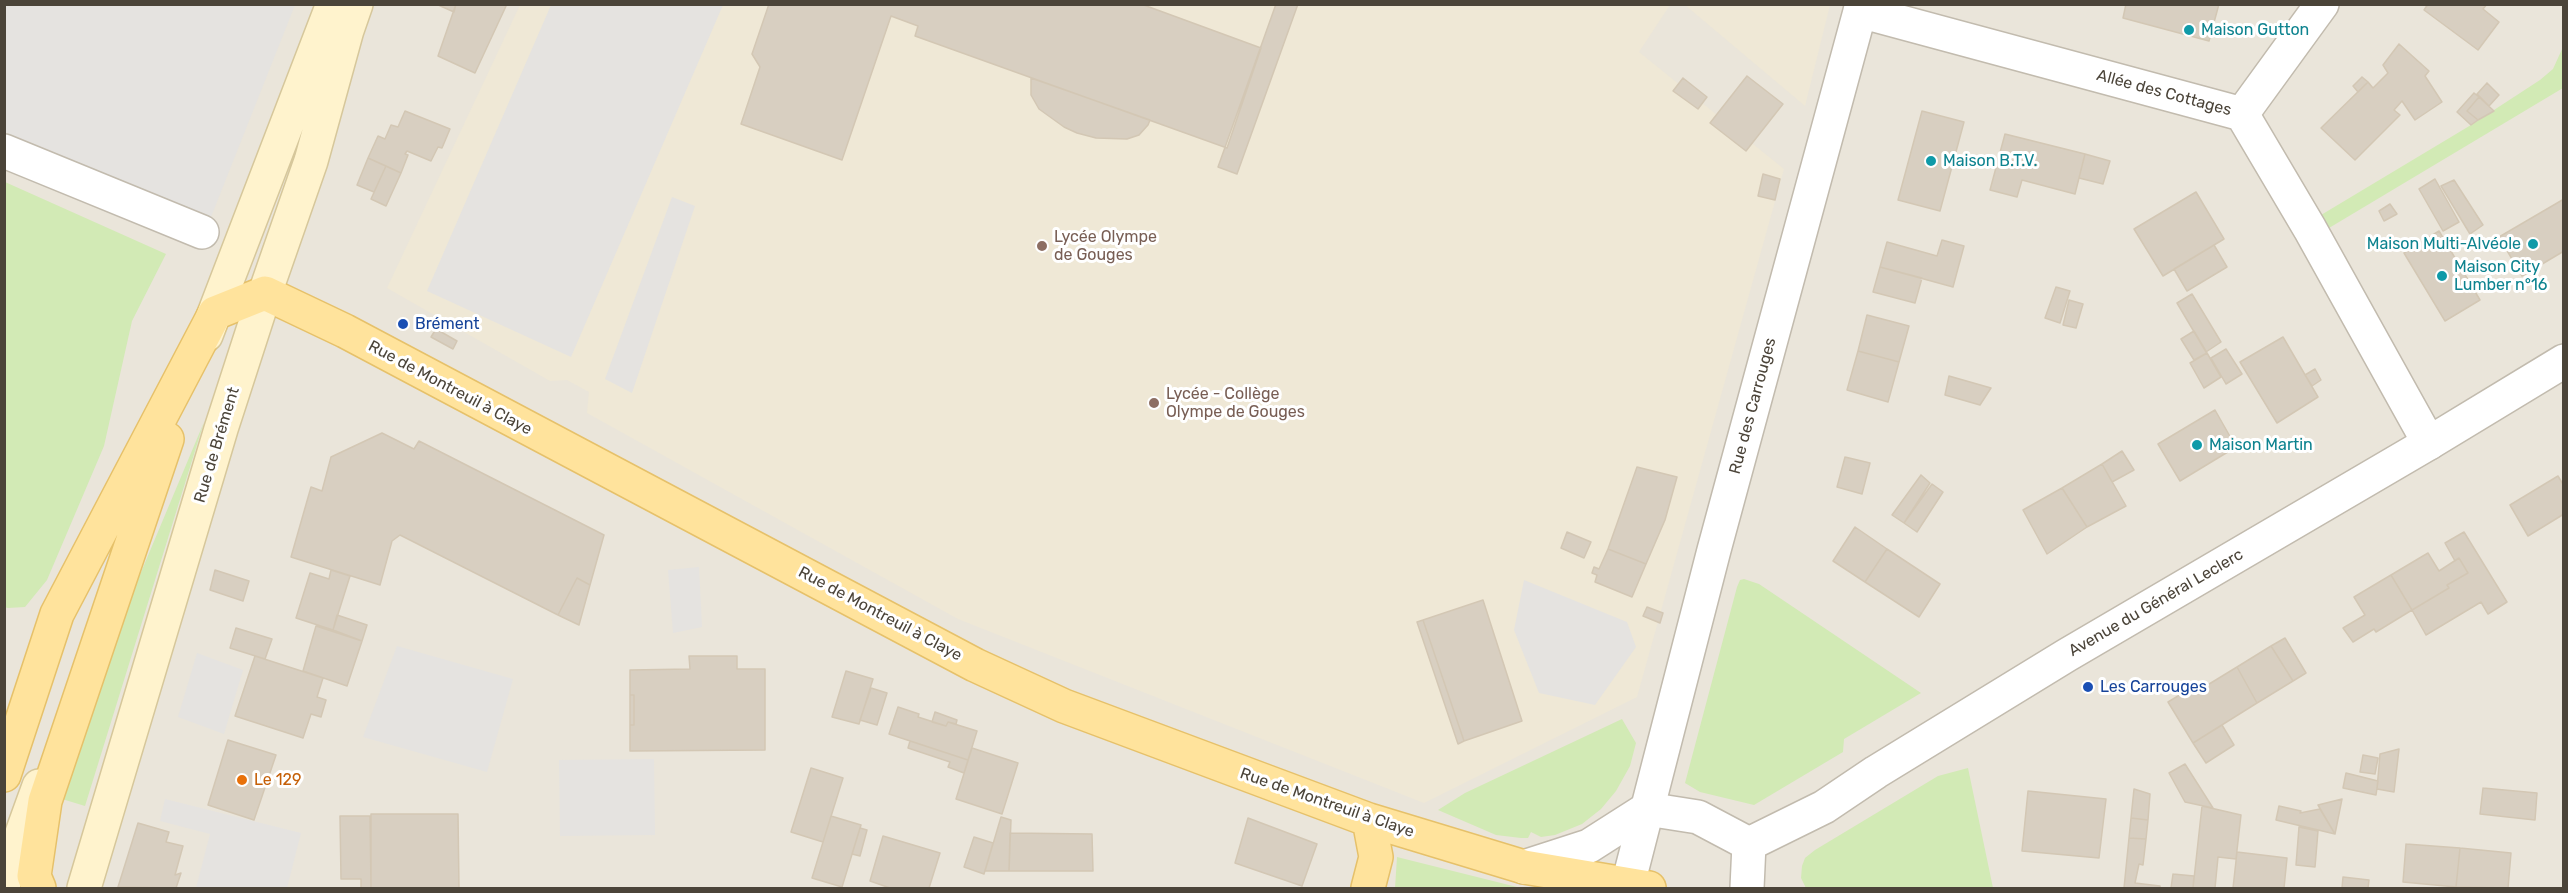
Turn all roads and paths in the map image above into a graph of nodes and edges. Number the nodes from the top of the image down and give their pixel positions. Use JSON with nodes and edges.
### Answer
{"nodes":[{"id":1,"x":333,"y":4,"type":"edge"},
{"id":2,"x":356,"y":4,"type":"edge"},
{"id":3,"x":2322,"y":4,"type":"edge"},
{"id":4,"x":1861,"y":8,"type":"edge"},
{"id":5,"x":2242,"y":114,"type":"junction"},
{"id":6,"x":4,"y":151,"type":"edge"},
{"id":7,"x":202,"y":232,"type":"dead end"},
{"id":8,"x":265,"y":293,"type":"junction"},
{"id":9,"x":215,"y":313,"type":"junction"},
{"id":10,"x":2564,"y":361,"type":"edge"},
{"id":11,"x":170,"y":431,"type":"junction"},
{"id":12,"x":2429,"y":443,"type":"junction"},
{"id":13,"x":4,"y":775,"type":"edge"},
{"id":14,"x":1647,"y":809,"type":"junction"},
{"id":15,"x":1369,"y":820,"type":"junction"},
{"id":16,"x":1749,"y":844,"type":"junction"},
{"id":17,"x":1524,"y":867,"type":"junction"},
{"id":18,"x":4,"y":883,"type":"edge"},
{"id":19,"x":83,"y":883,"type":"edge"},
{"id":20,"x":1634,"y":887,"type":"edge"},
{"id":21,"x":39,"y":888,"type":"edge"},
{"id":22,"x":1368,"y":888,"type":"edge"},
{"id":23,"x":1747,"y":888,"type":"edge"}],
"edges":[{"from":1,"to":9,"type":"main road"},
{"from":2,"to":8,"type":"main road","name":"Rue de Brément"},
{"from":3,"to":5,"type":"street"},
{"from":4,"to":5,"type":"street","name":"Allée des Cottages"},
{"from":4,"to":14,"type":"street","name":"Rue des Carrouges"},
{"from":5,"to":12,"type":"street","name":"Allée des Cottages"},
{"from":6,"to":7,"type":"street"},
{"from":8,"to":9,"type":"main road"},
{"from":8,"to":15,"type":"main road","name":"Rue de Montreuil à Claye"},
{"from":8,"to":19,"type":"main road","name":"Rue de Brément"},
{"from":9,"to":11,"type":"main road"},
{"from":9,"to":13,"type":"main road"},
{"from":10,"to":12,"type":"street","name":"Avenue du Général Leclerc"},
{"from":11,"to":18,"type":"main road"},
{"from":11,"to":21,"type":"main road"},
{"from":12,"to":16,"type":"street","name":"Avenue du Général Leclerc"},
{"from":14,"to":16,"type":"street"},
{"from":14,"to":17,"type":"street"},
{"from":14,"to":20,"type":"street","name":"Rue des Carrouges"},
{"from":15,"to":17,"type":"main road","name":"Rue de Montreuil à Claye"},
{"from":15,"to":22,"type":"main road"},
{"from":16,"to":23,"type":"street"},
{"from":17,"to":20,"type":"main road","name":"Rue de Montreuil à Claye"}]}
